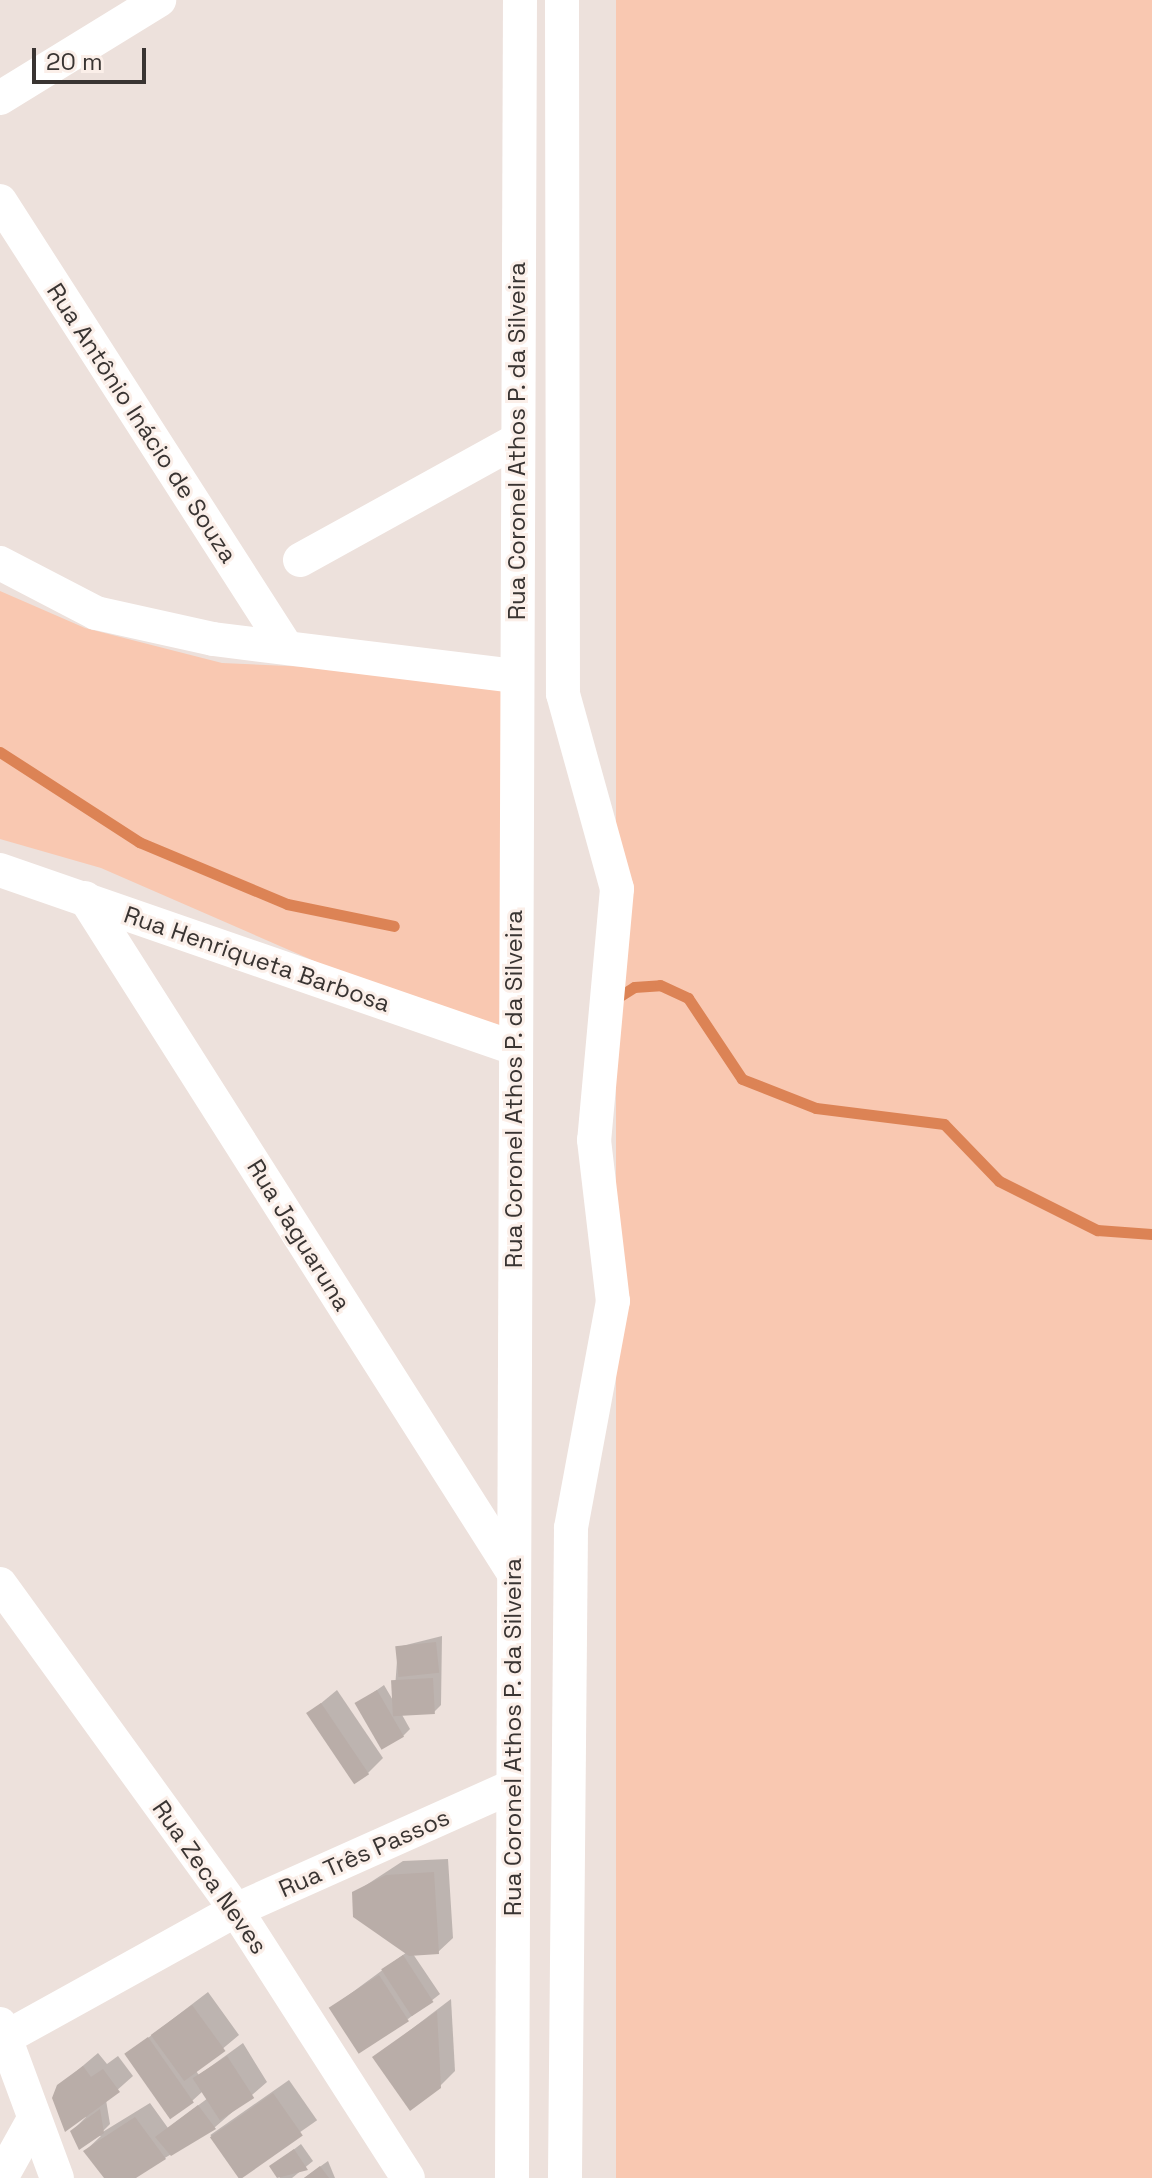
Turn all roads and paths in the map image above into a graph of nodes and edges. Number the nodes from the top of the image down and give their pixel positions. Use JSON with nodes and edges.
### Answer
{"nodes":[{"id":1,"x":159,"y":0,"type":"edge"},
{"id":2,"x":520,"y":0,"type":"edge"},
{"id":3,"x":562,"y":0,"type":"edge"},
{"id":4,"x":0,"y":98,"type":"edge"},
{"id":5,"x":0,"y":201,"type":"edge"},
{"id":6,"x":517,"y":440,"type":"junction"},
{"id":7,"x":300,"y":560,"type":"dead end"},
{"id":8,"x":0,"y":563,"type":"edge"},
{"id":9,"x":285,"y":645,"type":"junction"},
{"id":10,"x":515,"y":676,"type":"junction"},
{"id":11,"x":0,"y":870,"type":"edge"},
{"id":12,"x":85,"y":898,"type":"junction"},
{"id":13,"x":514,"y":1048,"type":"junction"},
{"id":14,"x":513,"y":1572,"type":"junction"},
{"id":15,"x":0,"y":1584,"type":"edge"},
{"id":16,"x":513,"y":1786,"type":"junction"},
{"id":17,"x":236,"y":1910,"type":"junction"},
{"id":18,"x":3,"y":2031,"type":"edge"},
{"id":19,"x":34,"y":2119,"type":"junction"},
{"id":20,"x":1,"y":2178,"type":"edge"},
{"id":21,"x":57,"y":2178,"type":"edge"},
{"id":22,"x":408,"y":2178,"type":"edge"},
{"id":23,"x":512,"y":2178,"type":"edge"},
{"id":24,"x":565,"y":2178,"type":"edge"}],
"edges":[{"from":1,"to":4,"type":"street"},
{"from":2,"to":6,"type":"street","name":"Rua Coronel Athos P. da Silveira"},
{"from":3,"to":24,"type":"street"},
{"from":5,"to":9,"type":"street","name":"Rua Antônio Inácio de Souza"},
{"from":6,"to":7,"type":"street"},
{"from":6,"to":10,"type":"street","name":"Rua Coronel Athos P. da Silveira"},
{"from":8,"to":9,"type":"street"},
{"from":9,"to":10,"type":"street"},
{"from":10,"to":13,"type":"street","name":"Rua Coronel Athos P. da Silveira"},
{"from":11,"to":12,"type":"street","name":"Rua Henriqueta Barbosa"},
{"from":12,"to":13,"type":"street","name":"Rua Henriqueta Barbosa"},
{"from":12,"to":14,"type":"street","name":"Rua Jaguaruna"},
{"from":13,"to":14,"type":"street","name":"Rua Coronel Athos P. da Silveira"},
{"from":14,"to":16,"type":"street","name":"Rua Coronel Athos P. da Silveira"},
{"from":15,"to":17,"type":"street","name":"Rua Zeca Neves"},
{"from":16,"to":17,"type":"street","name":"Rua Três Passos"},
{"from":16,"to":23,"type":"street","name":"Rua Coronel Athos P. da Silveira"},
{"from":17,"to":18,"type":"street","name":"Rua Três Passos"},
{"from":17,"to":22,"type":"street","name":"Rua Zeca Neves"},
{"from":18,"to":19,"type":"street"},
{"from":19,"to":20,"type":"street"},
{"from":19,"to":21,"type":"street"}]}
